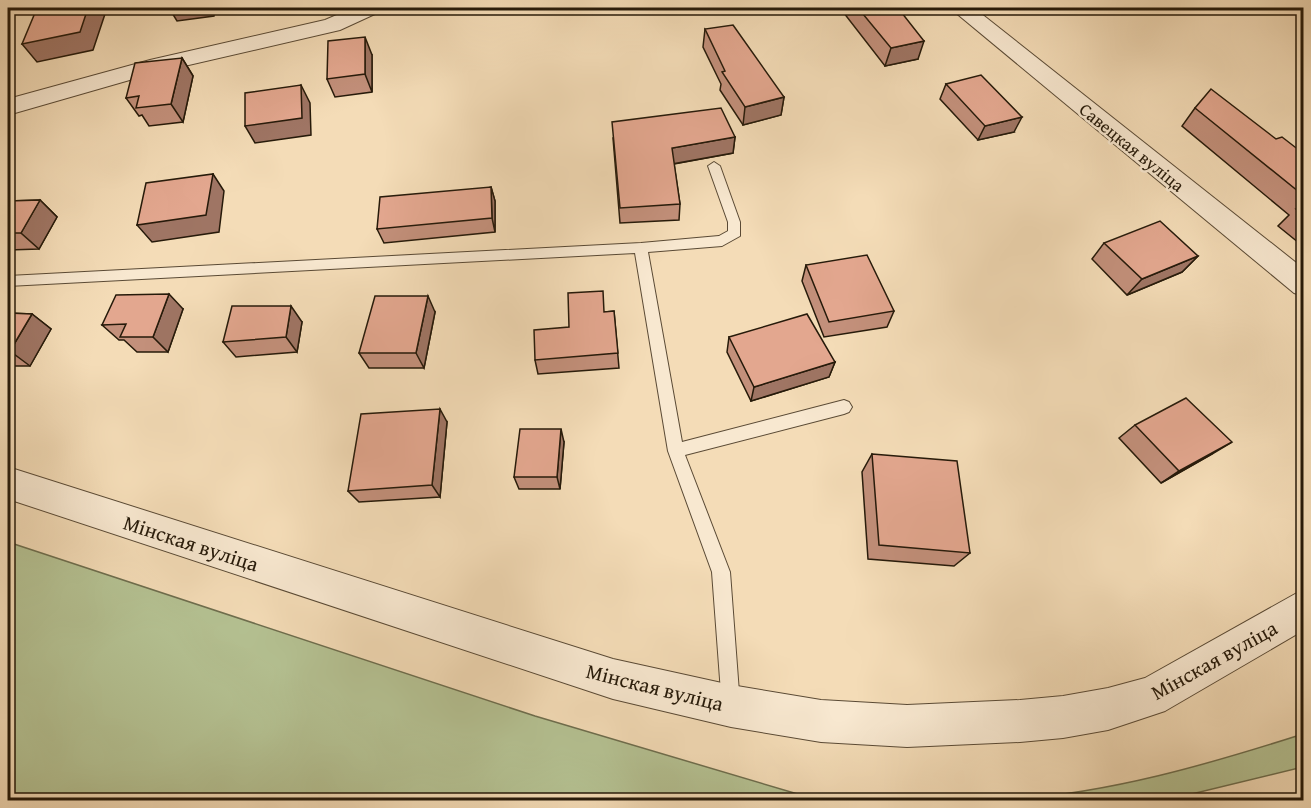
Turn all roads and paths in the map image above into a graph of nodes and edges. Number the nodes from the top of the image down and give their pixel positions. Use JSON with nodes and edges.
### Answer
{"nodes":[{"id":1,"x":369,"y":8,"type":"edge"},
{"id":2,"x":961,"y":8,"type":"edge"},
{"id":3,"x":8,"y":107,"type":"edge"},
{"id":4,"x":714,"y":166,"type":"dead end"},
{"id":5,"x":641,"y":248,"type":"junction"},
{"id":6,"x":8,"y":281,"type":"edge"},
{"id":7,"x":1304,"y":285,"type":"edge"},
{"id":8,"x":844,"y":407,"type":"dead end"},
{"id":9,"x":676,"y":451,"type":"junction"},
{"id":10,"x":8,"y":483,"type":"edge"},
{"id":11,"x":1304,"y":608,"type":"edge"},
{"id":12,"x":731,"y":706,"type":"junction"}],
"edges":[{"from":1,"to":3,"type":"street"},
{"from":2,"to":7,"type":"street","name":"Савецкая вуліца"},
{"from":4,"to":5,"type":"lane"},
{"from":5,"to":6,"type":"lane"},
{"from":5,"to":9,"type":"lane"},
{"from":8,"to":9,"type":"lane"},
{"from":9,"to":12,"type":"lane"},
{"from":10,"to":12,"type":"street","name":"Мінская вуліца"},
{"from":11,"to":12,"type":"street","name":"Мінская вуліца"}]}
